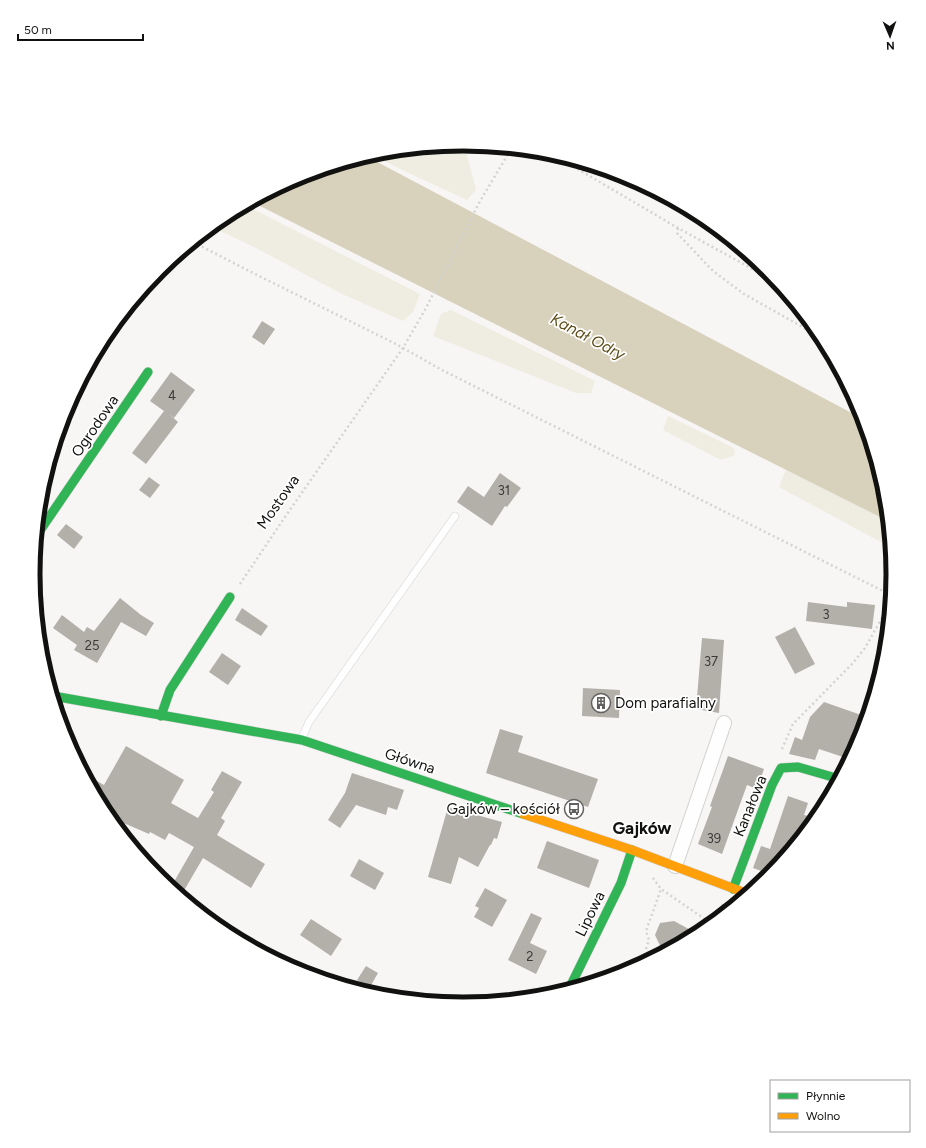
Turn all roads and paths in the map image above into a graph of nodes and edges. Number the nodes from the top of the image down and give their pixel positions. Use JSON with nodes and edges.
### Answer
{"nodes":[{"id":1,"x":508,"y":154,"type":"edge"},
{"id":2,"x":570,"y":165,"type":"edge"},
{"id":3,"x":678,"y":228,"type":"junction"},
{"id":4,"x":198,"y":244,"type":"edge"},
{"id":5,"x":760,"y":273,"type":"edge"},
{"id":6,"x":809,"y":331,"type":"edge"},
{"id":7,"x":403,"y":348,"type":"junction"},
{"id":8,"x":148,"y":372,"type":"dead end"},
{"id":9,"x":455,"y":516,"type":"dead end"},
{"id":10,"x":43,"y":526,"type":"edge"},
{"id":11,"x":885,"y":593,"type":"edge"},
{"id":12,"x":230,"y":597,"type":"joint"},
{"id":13,"x":883,"y":617,"type":"edge"},
{"id":14,"x":58,"y":697,"type":"edge"},
{"id":15,"x":161,"y":716,"type":"junction"},
{"id":16,"x":724,"y":723,"type":"dead end"},
{"id":17,"x":302,"y":740,"type":"junction"},
{"id":18,"x":781,"y":768,"type":"junction"},
{"id":19,"x":834,"y":777,"type":"edge"},
{"id":20,"x":632,"y":850,"type":"junction"},
{"id":21,"x":675,"y":866,"type":"junction"},
{"id":22,"x":651,"y":874,"type":"dead end"},
{"id":23,"x":661,"y":889,"type":"junction"},
{"id":24,"x":733,"y":889,"type":"junction"},
{"id":25,"x":742,"y":892,"type":"edge"},
{"id":26,"x":725,"y":901,"type":"dead end"},
{"id":27,"x":721,"y":910,"type":"edge"},
{"id":28,"x":706,"y":920,"type":"edge"},
{"id":29,"x":646,"y":949,"type":"dead end"},
{"id":30,"x":572,"y":983,"type":"edge"}],
"edges":[{"from":1,"to":7,"type":"path","name":"Mostowa"},
{"from":2,"to":3,"type":"path"},
{"from":3,"to":5,"type":"path"},
{"from":3,"to":6,"type":"path"},
{"from":4,"to":7,"type":"path"},
{"from":7,"to":11,"type":"path"},
{"from":7,"to":12,"type":"path","name":"Mostowa"},
{"from":8,"to":10,"type":"street","name":"Ogrodowa"},
{"from":9,"to":17,"type":"lane"},
{"from":12,"to":15,"type":"street"},
{"from":13,"to":18,"type":"path"},
{"from":14,"to":15,"type":"street","name":"Główna"},
{"from":15,"to":17,"type":"street","name":"Główna"},
{"from":16,"to":21,"type":"street"},
{"from":17,"to":20,"type":"street","name":"Główna"},
{"from":18,"to":19,"type":"street","name":"Kanałowa"},
{"from":18,"to":24,"type":"street","name":"Kanałowa"},
{"from":20,"to":21,"type":"street","name":"Główna"},
{"from":20,"to":30,"type":"street","name":"Lipowa"},
{"from":21,"to":24,"type":"street","name":"Główna"},
{"from":22,"to":23,"type":"path"},
{"from":23,"to":28,"type":"path"},
{"from":23,"to":29,"type":"path"},
{"from":24,"to":25,"type":"street","name":"Główna"},
{"from":26,"to":27,"type":"path"}]}
